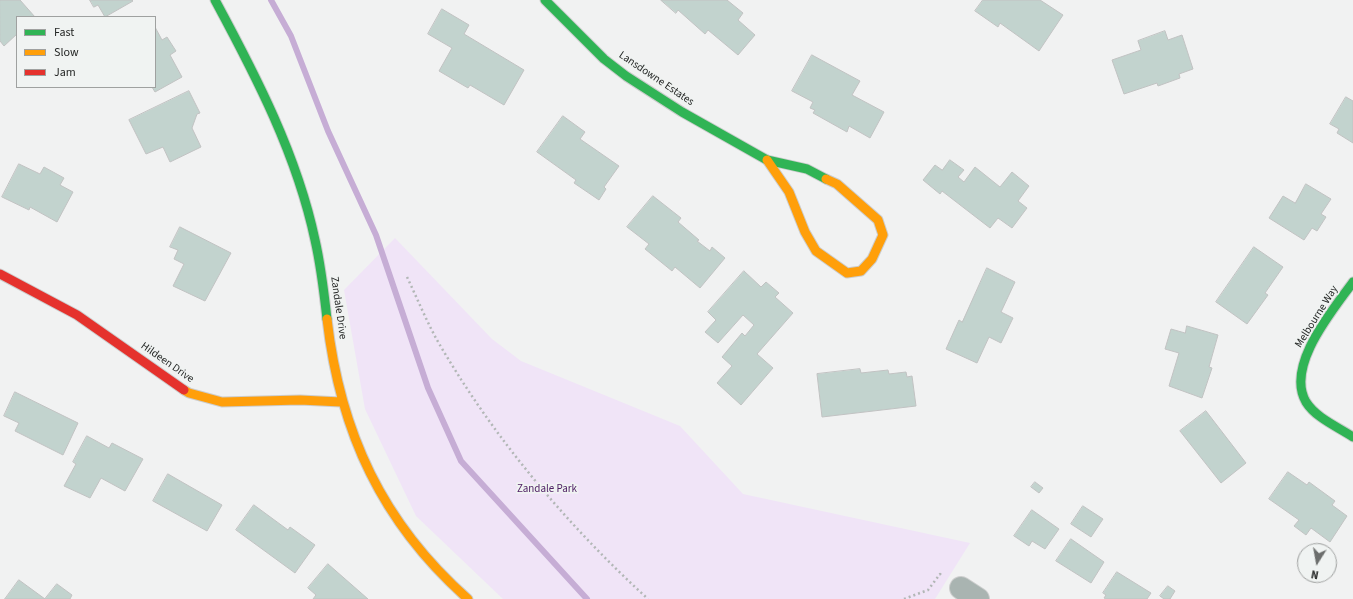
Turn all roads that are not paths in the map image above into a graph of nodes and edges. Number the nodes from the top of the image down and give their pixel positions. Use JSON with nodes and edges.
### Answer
{"nodes":[{"id":1,"x":215,"y":0,"type":"edge"},
{"id":2,"x":545,"y":0,"type":"edge"},
{"id":3,"x":767,"y":160,"type":"junction"},
{"id":4,"x":0,"y":274,"type":"edge"},
{"id":5,"x":1353,"y":282,"type":"edge"},
{"id":6,"x":341,"y":402,"type":"junction"},
{"id":7,"x":1353,"y":436,"type":"edge"},
{"id":8,"x":468,"y":599,"type":"edge"}],
"edges":[{"from":1,"to":6,"type":"street","name":"Zandale Drive"},
{"from":2,"to":3,"type":"street","name":"Lansdowne Estates"},
{"from":3,"to":3,"type":"street","name":"Lansdowne Estates"},
{"from":4,"to":6,"type":"street","name":"Hildeen Drive"},
{"from":5,"to":7,"type":"street","name":"Melbourne Way"},
{"from":6,"to":8,"type":"street","name":"Zandale Drive"}]}
